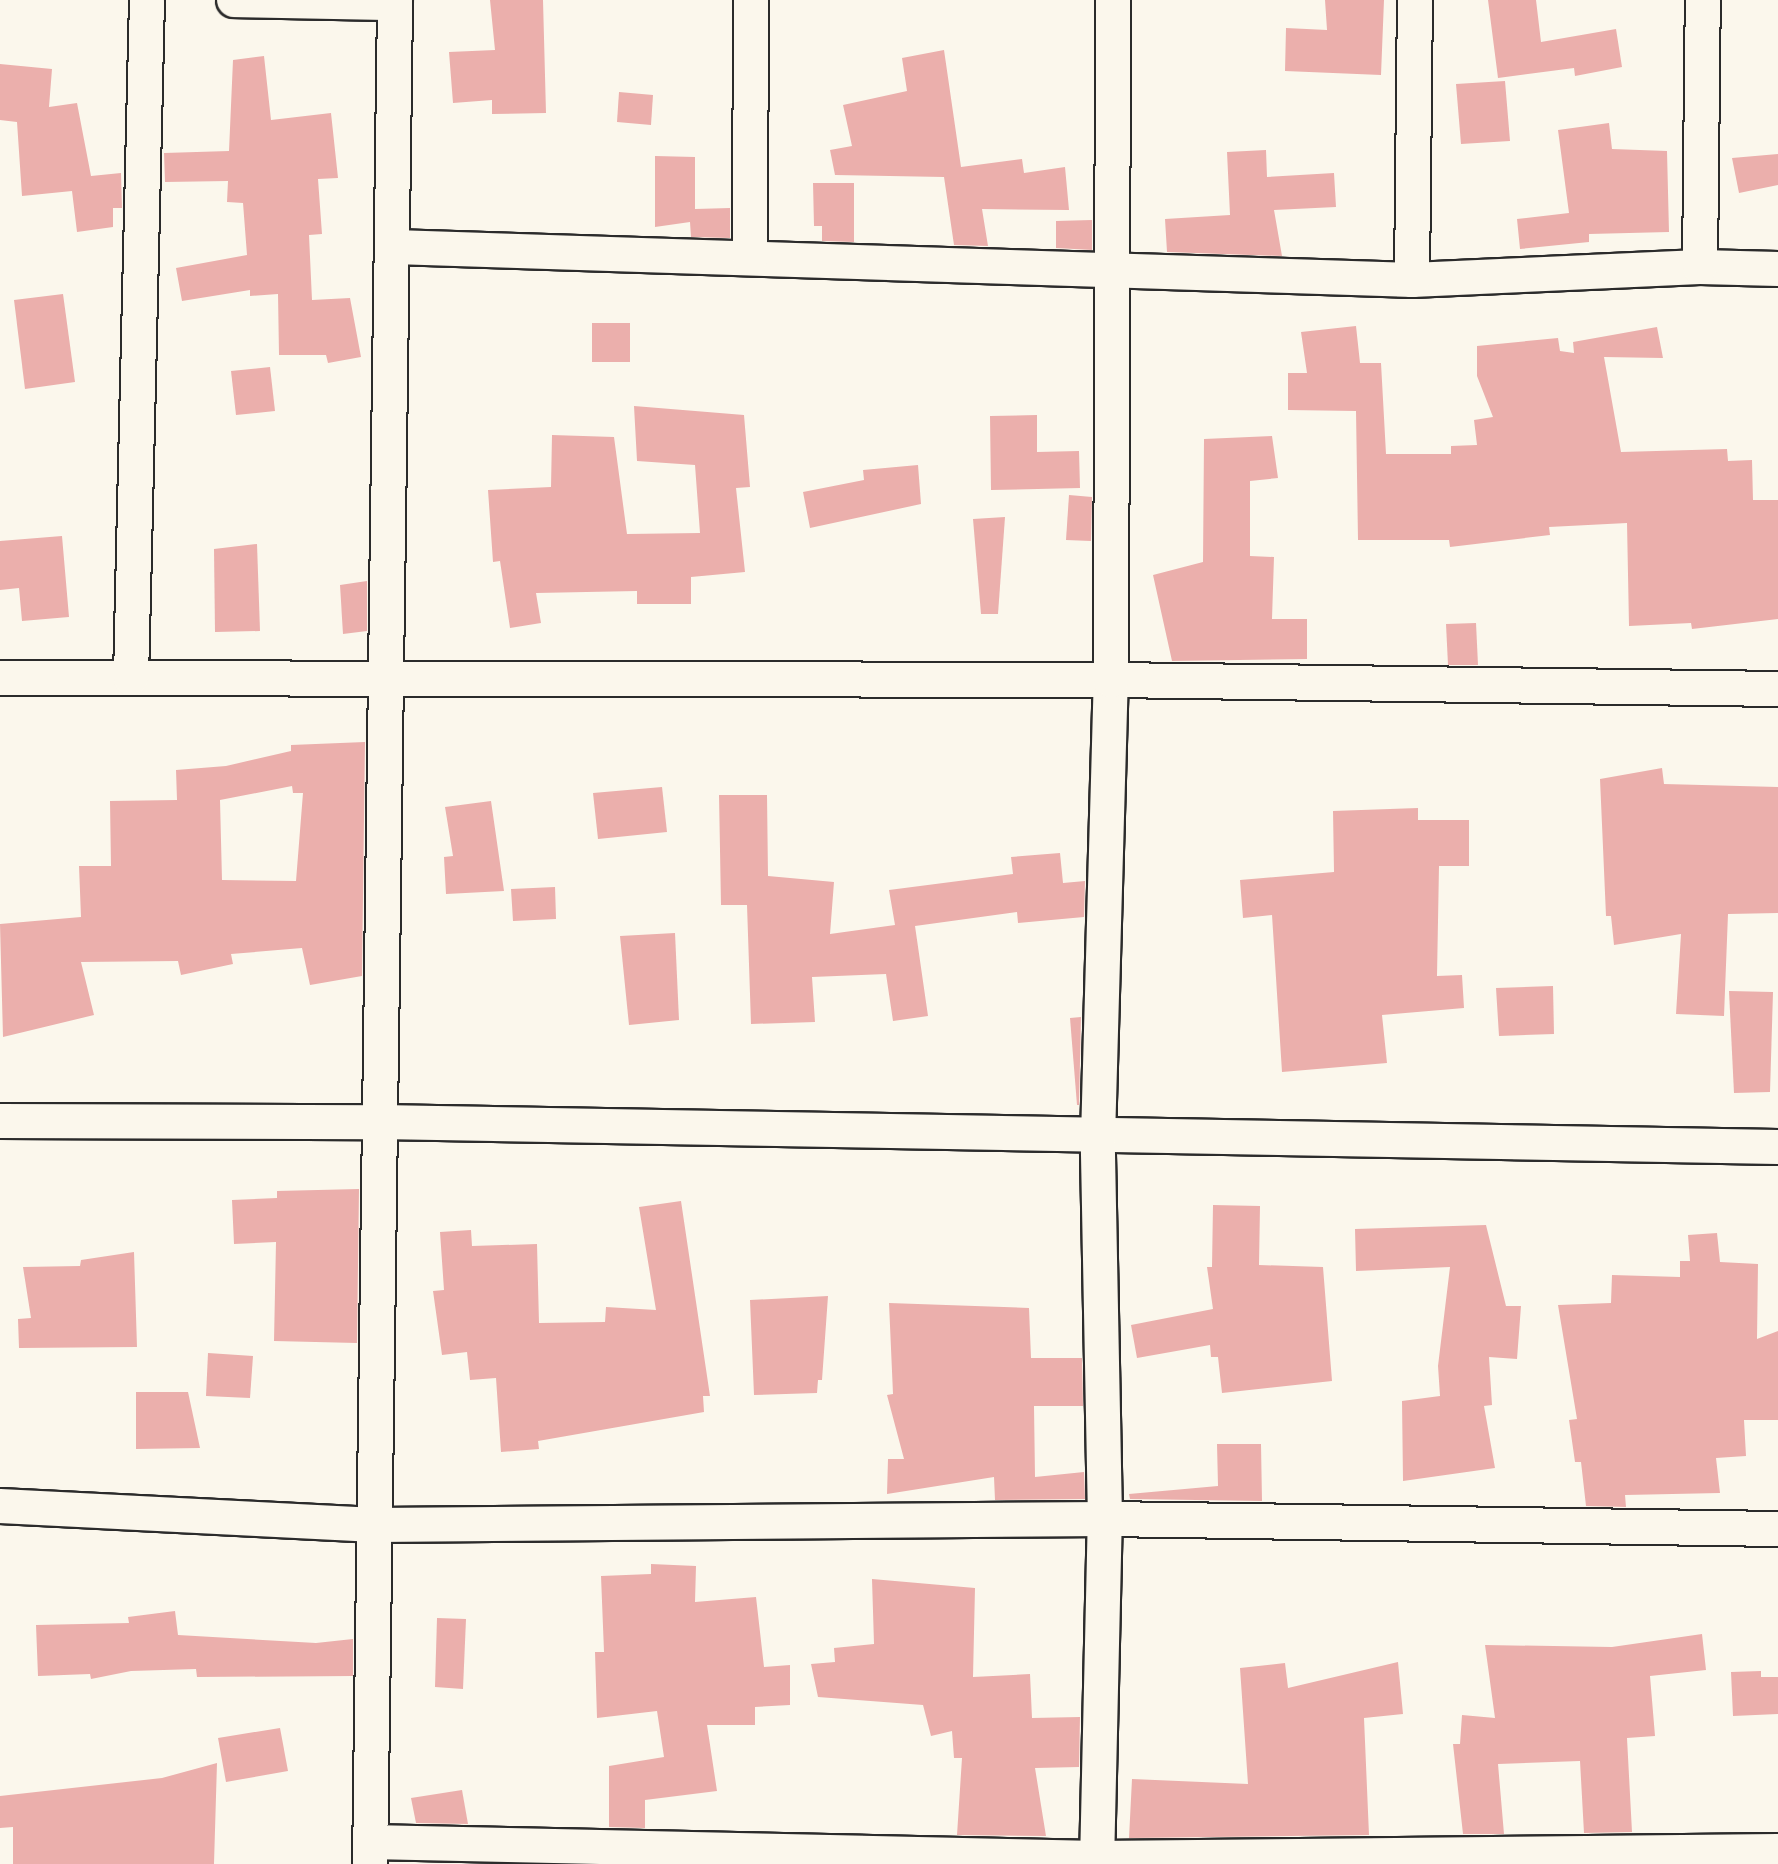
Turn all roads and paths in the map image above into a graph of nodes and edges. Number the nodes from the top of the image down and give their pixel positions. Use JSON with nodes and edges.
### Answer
{"nodes":[{"id":1,"x":147,"y":0,"type":"edge"},
{"id":2,"x":234,"y":0,"type":"edge"},
{"id":3,"x":751,"y":0,"type":"edge"},
{"id":4,"x":1113,"y":0,"type":"edge"},
{"id":5,"x":1415,"y":0,"type":"edge"},
{"id":6,"x":1703,"y":0,"type":"edge"},
{"id":7,"x":395,"y":2,"type":"edge"},
{"id":8,"x":394,"y":247,"type":"junction"},
{"id":9,"x":750,"y":258,"type":"junction"},
{"id":10,"x":1110,"y":267,"type":"junction"},
{"id":11,"x":1700,"y":267,"type":"junction"},
{"id":12,"x":1778,"y":269,"type":"edge"},
{"id":13,"x":1412,"y":280,"type":"junction"},
{"id":14,"x":387,"y":677,"type":"junction"},
{"id":15,"x":0,"y":678,"type":"edge"},
{"id":16,"x":131,"y":678,"type":"junction"},
{"id":17,"x":1111,"y":680,"type":"junction"},
{"id":18,"x":1778,"y":689,"type":"edge"},
{"id":19,"x":0,"y":1121,"type":"edge"},
{"id":20,"x":380,"y":1122,"type":"junction"},
{"id":21,"x":1098,"y":1138,"type":"junction"},
{"id":22,"x":1778,"y":1147,"type":"edge"},
{"id":23,"x":0,"y":1506,"type":"edge"},
{"id":24,"x":1105,"y":1519,"type":"junction"},
{"id":25,"x":376,"y":1525,"type":"junction"},
{"id":26,"x":1778,"y":1529,"type":"edge"},
{"id":27,"x":1778,"y":1851,"type":"edge"},
{"id":28,"x":370,"y":1853,"type":"edge"},
{"id":29,"x":1097,"y":1861,"type":"edge"}],
"edges":[{"from":1,"to":16,"type":"street"},
{"from":2,"to":7,"type":"street"},
{"from":3,"to":9,"type":"street"},
{"from":4,"to":10,"type":"street"},
{"from":5,"to":13,"type":"street"},
{"from":6,"to":11,"type":"street"},
{"from":7,"to":8,"type":"street"},
{"from":8,"to":9,"type":"street"},
{"from":8,"to":14,"type":"street"},
{"from":9,"to":10,"type":"street"},
{"from":10,"to":13,"type":"street"},
{"from":10,"to":17,"type":"street"},
{"from":11,"to":12,"type":"street"},
{"from":11,"to":13,"type":"street"},
{"from":14,"to":16,"type":"street"},
{"from":14,"to":17,"type":"street"},
{"from":14,"to":20,"type":"street"},
{"from":15,"to":16,"type":"street"},
{"from":17,"to":18,"type":"street"},
{"from":17,"to":21,"type":"street"},
{"from":19,"to":20,"type":"street"},
{"from":20,"to":21,"type":"street"},
{"from":20,"to":25,"type":"street"},
{"from":21,"to":22,"type":"street"},
{"from":21,"to":24,"type":"street"},
{"from":23,"to":25,"type":"street"},
{"from":24,"to":25,"type":"street"},
{"from":24,"to":26,"type":"street"},
{"from":24,"to":29,"type":"street"},
{"from":25,"to":28,"type":"street"},
{"from":27,"to":29,"type":"street"},
{"from":28,"to":29,"type":"street"}]}
